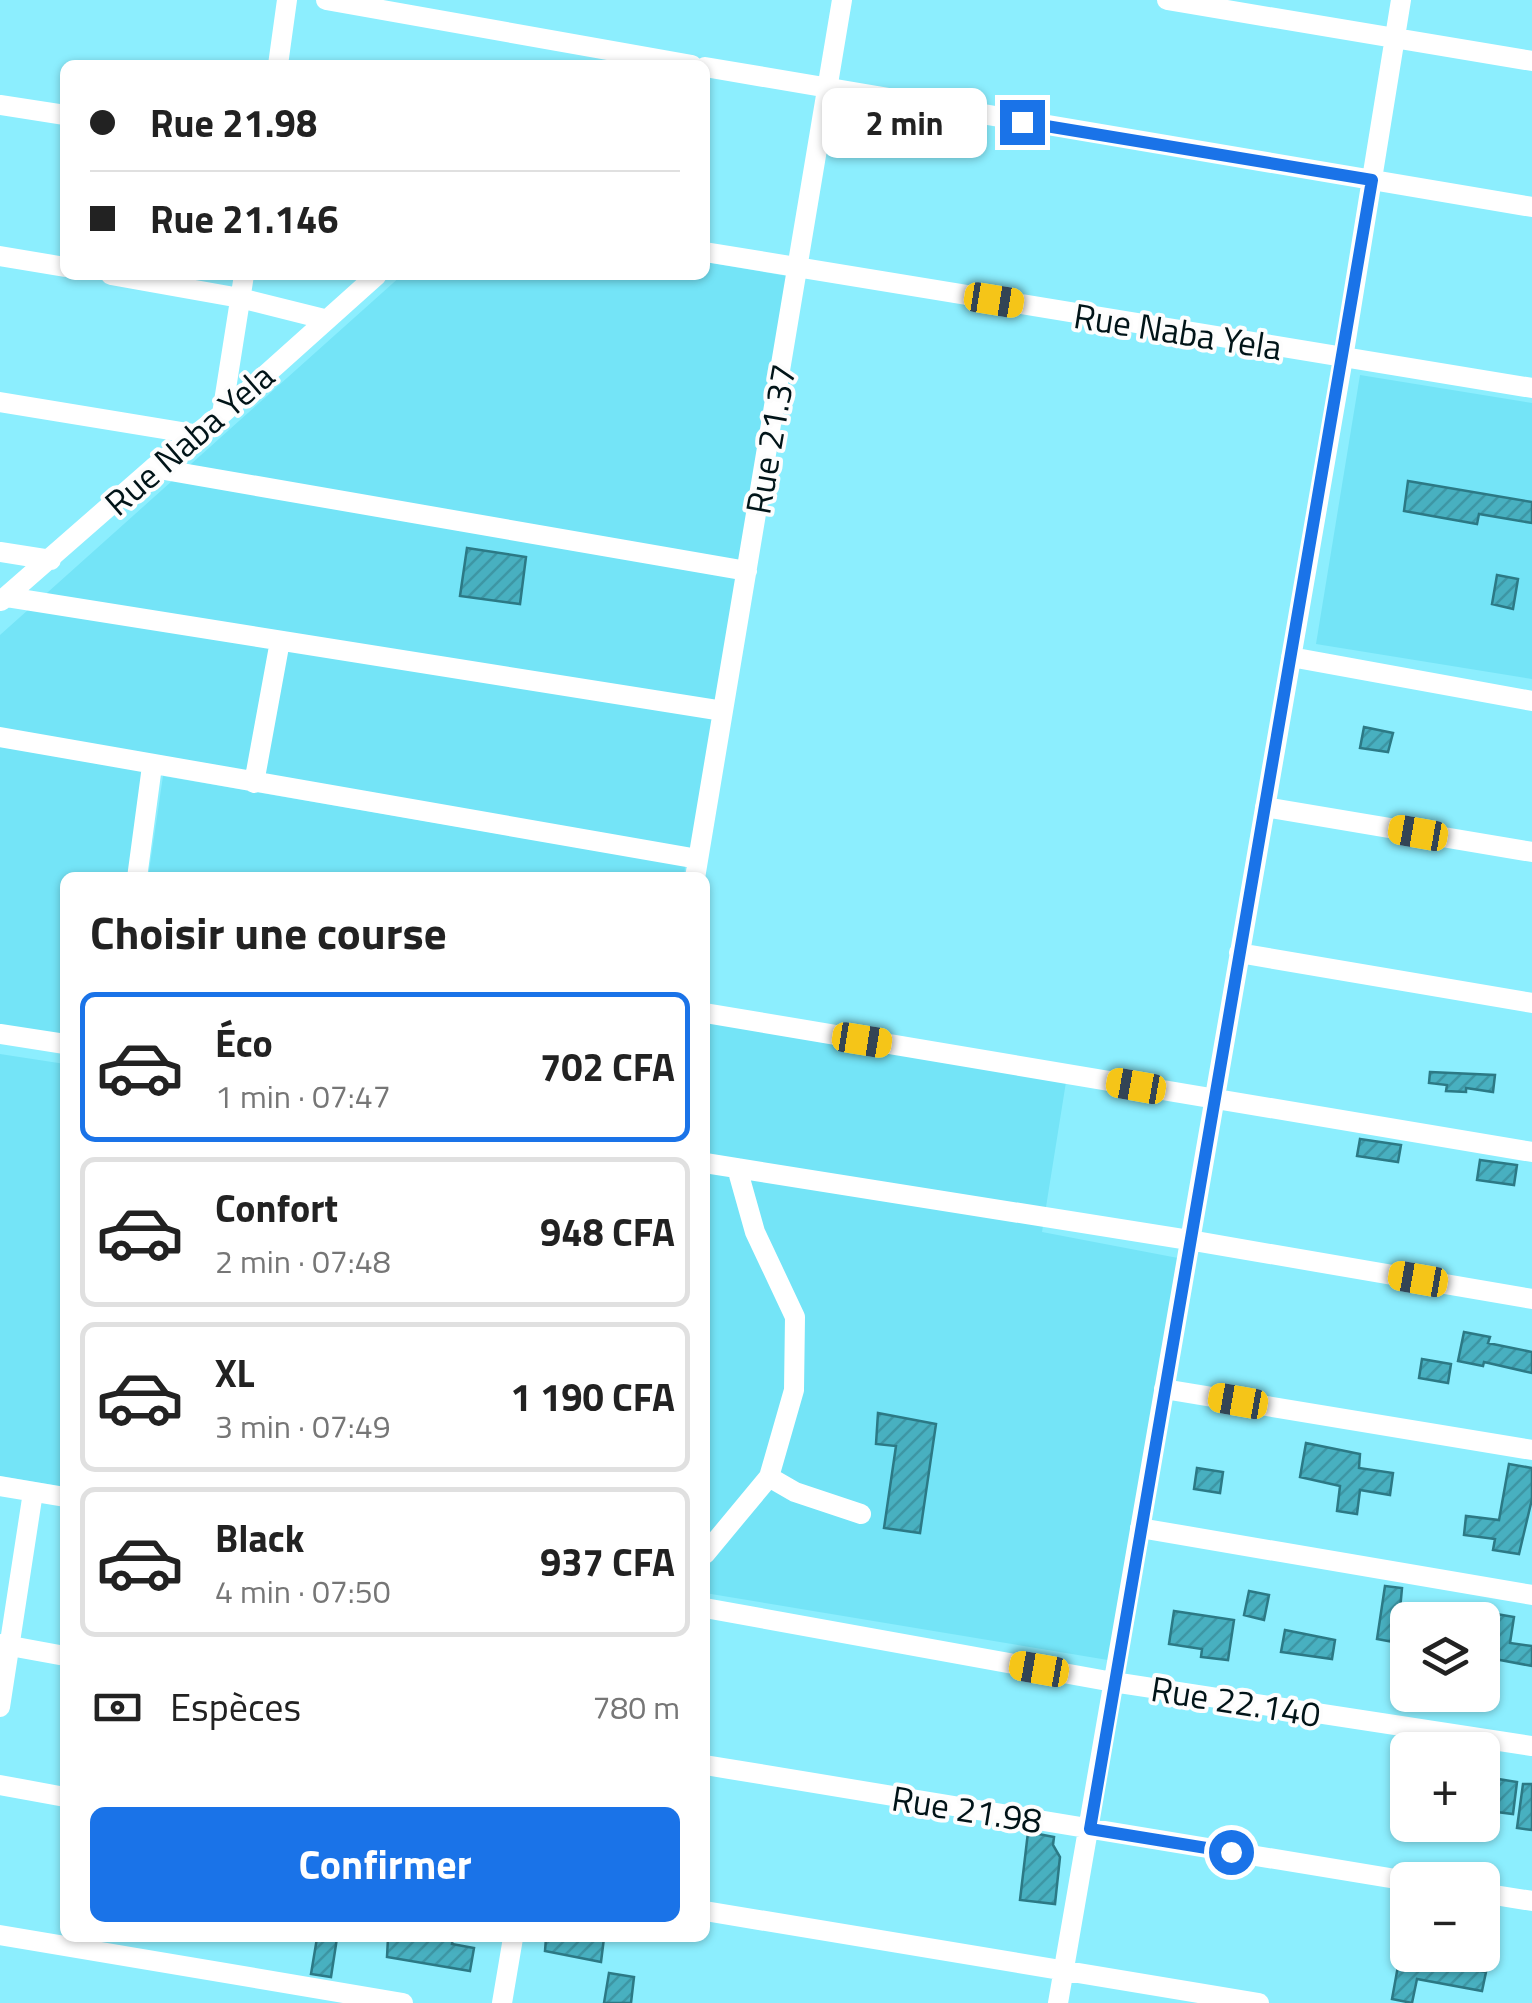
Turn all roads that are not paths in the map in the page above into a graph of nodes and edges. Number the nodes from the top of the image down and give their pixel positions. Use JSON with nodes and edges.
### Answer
{"nodes":[{"id":1,"x":287,"y":0,"type":"edge"},
{"id":2,"x":326,"y":0,"type":"edge"},
{"id":3,"x":842,"y":0,"type":"edge"},
{"id":4,"x":1168,"y":0,"type":"edge"},
{"id":5,"x":1401,"y":0,"type":"edge"},
{"id":6,"x":1395,"y":38,"type":"junction"},
{"id":7,"x":279,"y":60,"type":"edge"},
{"id":8,"x":664,"y":60,"type":"edge"},
{"id":9,"x":1532,"y":60,"type":"edge"},
{"id":10,"x":710,"y":68,"type":"edge"},
{"id":11,"x":828,"y":89,"type":"junction"},
{"id":12,"x":0,"y":105,"type":"edge"},
{"id":13,"x":60,"y":114,"type":"edge"},
{"id":14,"x":1372,"y":180,"type":"junction"},
{"id":15,"x":1532,"y":208,"type":"edge"},
{"id":16,"x":710,"y":253,"type":"edge"},
{"id":17,"x":0,"y":256,"type":"edge"},
{"id":18,"x":60,"y":266,"type":"edge"},
{"id":19,"x":799,"y":268,"type":"junction"},
{"id":20,"x":138,"y":280,"type":"edge"},
{"id":21,"x":243,"y":280,"type":"edge"},
{"id":22,"x":371,"y":280,"type":"edge"},
{"id":23,"x":240,"y":298,"type":"junction"},
{"id":24,"x":324,"y":319,"type":"junction"},
{"id":25,"x":1343,"y":358,"type":"junction"},
{"id":26,"x":1532,"y":388,"type":"edge"},
{"id":27,"x":0,"y":402,"type":"edge"},
{"id":28,"x":222,"y":414,"type":"junction"},
{"id":29,"x":194,"y":434,"type":"junction"},
{"id":30,"x":153,"y":468,"type":"junction"},
{"id":31,"x":0,"y":552,"type":"edge"},
{"id":32,"x":52,"y":560,"type":"junction"},
{"id":33,"x":747,"y":571,"type":"junction"},
{"id":34,"x":3,"y":599,"type":"edge"},
{"id":35,"x":280,"y":642,"type":"junction"},
{"id":36,"x":1291,"y":657,"type":"junction"},
{"id":37,"x":1532,"y":701,"type":"edge"},
{"id":38,"x":724,"y":711,"type":"junction"},
{"id":39,"x":0,"y":737,"type":"edge"},
{"id":40,"x":152,"y":766,"type":"junction"},
{"id":41,"x":254,"y":784,"type":"junction"},
{"id":42,"x":1265,"y":807,"type":"junction"},
{"id":43,"x":1532,"y":852,"type":"edge"},
{"id":44,"x":696,"y":868,"type":"edge"},
{"id":45,"x":137,"y":872,"type":"edge"},
{"id":46,"x":1239,"y":954,"type":"junction"},
{"id":47,"x":1532,"y":1003,"type":"edge"},
{"id":48,"x":710,"y":1014,"type":"edge"},
{"id":49,"x":0,"y":1034,"type":"edge"},
{"id":50,"x":60,"y":1043,"type":"edge"},
{"id":51,"x":1214,"y":1100,"type":"junction"},
{"id":52,"x":1532,"y":1152,"type":"edge"},
{"id":53,"x":710,"y":1164,"type":"edge"},
{"id":54,"x":736,"y":1168,"type":"junction"},
{"id":55,"x":1190,"y":1240,"type":"junction"},
{"id":56,"x":1532,"y":1299,"type":"edge"},
{"id":57,"x":1164,"y":1389,"type":"junction"},
{"id":58,"x":1532,"y":1450,"type":"edge"},
{"id":59,"x":769,"y":1477,"type":"junction"},
{"id":60,"x":0,"y":1486,"type":"edge"},
{"id":61,"x":32,"y":1492,"type":"junction"},
{"id":62,"x":60,"y":1496,"type":"edge"},
{"id":63,"x":862,"y":1514,"type":"dead end"},
{"id":64,"x":1140,"y":1528,"type":"junction"},
{"id":65,"x":710,"y":1548,"type":"edge"},
{"id":66,"x":1532,"y":1595,"type":"edge"},
{"id":67,"x":710,"y":1609,"type":"edge"},
{"id":68,"x":5,"y":1645,"type":"edge"},
{"id":69,"x":60,"y":1655,"type":"edge"},
{"id":70,"x":1113,"y":1682,"type":"junction"},
{"id":71,"x":0,"y":1707,"type":"edge"},
{"id":72,"x":1532,"y":1746,"type":"edge"},
{"id":73,"x":710,"y":1766,"type":"edge"},
{"id":74,"x":0,"y":1784,"type":"edge"},
{"id":75,"x":60,"y":1795,"type":"edge"},
{"id":76,"x":1090,"y":1829,"type":"junction"},
{"id":77,"x":1390,"y":1878,"type":"edge"},
{"id":78,"x":1500,"y":1896,"type":"edge"},
{"id":79,"x":1532,"y":1901,"type":"edge"},
{"id":80,"x":710,"y":1912,"type":"edge"},
{"id":81,"x":0,"y":1935,"type":"edge"},
{"id":82,"x":512,"y":1942,"type":"edge"},
{"id":83,"x":1064,"y":1970,"type":"junction"},
{"id":84,"x":403,"y":2003,"type":"edge"},
{"id":85,"x":502,"y":2003,"type":"edge"},
{"id":86,"x":1058,"y":2003,"type":"edge"},
{"id":87,"x":1259,"y":2003,"type":"edge"}],
"edges":[{"from":1,"to":7,"type":"street"},
{"from":2,"to":8,"type":"street"},
{"from":3,"to":11,"type":"street","name":"Rue 21.37"},
{"from":4,"to":6,"type":"street"},
{"from":5,"to":6,"type":"street"},
{"from":6,"to":9,"type":"street"},
{"from":6,"to":14,"type":"street"},
{"from":10,"to":11,"type":"street"},
{"from":11,"to":14,"type":"street"},
{"from":11,"to":19,"type":"street","name":"Rue 21.37"},
{"from":12,"to":13,"type":"street"},
{"from":14,"to":15,"type":"street"},
{"from":14,"to":25,"type":"street"},
{"from":16,"to":19,"type":"street","name":"Rue Naba Yela"},
{"from":17,"to":18,"type":"street"},
{"from":19,"to":25,"type":"street","name":"Rue Naba Yela"},
{"from":19,"to":33,"type":"street","name":"Rue 21.37"},
{"from":20,"to":23,"type":"street"},
{"from":21,"to":23,"type":"street"},
{"from":22,"to":24,"type":"street","name":"Rue Naba Yela"},
{"from":23,"to":24,"type":"street"},
{"from":23,"to":28,"type":"street"},
{"from":24,"to":28,"type":"street","name":"Rue Naba Yela"},
{"from":25,"to":26,"type":"street","name":"Rue Naba Yela"},
{"from":25,"to":36,"type":"street"},
{"from":27,"to":29,"type":"street"},
{"from":28,"to":29,"type":"street","name":"Rue Naba Yela"},
{"from":29,"to":30,"type":"street","name":"Rue Naba Yela"},
{"from":30,"to":32,"type":"street","name":"Rue Naba Yela"},
{"from":30,"to":33,"type":"street"},
{"from":31,"to":32,"type":"street"},
{"from":32,"to":34,"type":"street","name":"Rue Naba Yela"},
{"from":33,"to":38,"type":"street","name":"Rue 21.37"},
{"from":34,"to":35,"type":"street"},
{"from":35,"to":38,"type":"street"},
{"from":35,"to":41,"type":"street"},
{"from":36,"to":37,"type":"street"},
{"from":36,"to":42,"type":"street"},
{"from":38,"to":44,"type":"street","name":"Rue 21.37"},
{"from":39,"to":40,"type":"street"},
{"from":40,"to":41,"type":"street"},
{"from":40,"to":45,"type":"street"},
{"from":41,"to":44,"type":"street"},
{"from":42,"to":43,"type":"street"},
{"from":42,"to":46,"type":"street"},
{"from":46,"to":47,"type":"street"},
{"from":46,"to":51,"type":"street"},
{"from":48,"to":51,"type":"street"},
{"from":49,"to":50,"type":"street"},
{"from":51,"to":52,"type":"street"},
{"from":51,"to":55,"type":"street"},
{"from":53,"to":54,"type":"street"},
{"from":54,"to":55,"type":"street"},
{"from":54,"to":59,"type":"street"},
{"from":55,"to":56,"type":"street"},
{"from":55,"to":57,"type":"street"},
{"from":57,"to":58,"type":"street"},
{"from":57,"to":64,"type":"street"},
{"from":59,"to":63,"type":"street"},
{"from":59,"to":65,"type":"street"},
{"from":60,"to":61,"type":"street"},
{"from":61,"to":62,"type":"street"},
{"from":61,"to":68,"type":"street"},
{"from":64,"to":66,"type":"street"},
{"from":64,"to":70,"type":"street"},
{"from":67,"to":70,"type":"street","name":"Rue 22.140"},
{"from":68,"to":69,"type":"street"},
{"from":68,"to":71,"type":"street"},
{"from":70,"to":72,"type":"street","name":"Rue 22.140"},
{"from":70,"to":76,"type":"street"},
{"from":73,"to":76,"type":"street","name":"Rue 21.98"},
{"from":74,"to":75,"type":"street"},
{"from":76,"to":77,"type":"street","name":"Rue 21.98"},
{"from":76,"to":83,"type":"street"},
{"from":78,"to":79,"type":"street"},
{"from":80,"to":83,"type":"street"},
{"from":81,"to":84,"type":"street"},
{"from":82,"to":85,"type":"street"},
{"from":83,"to":86,"type":"street"},
{"from":83,"to":87,"type":"street"}]}
